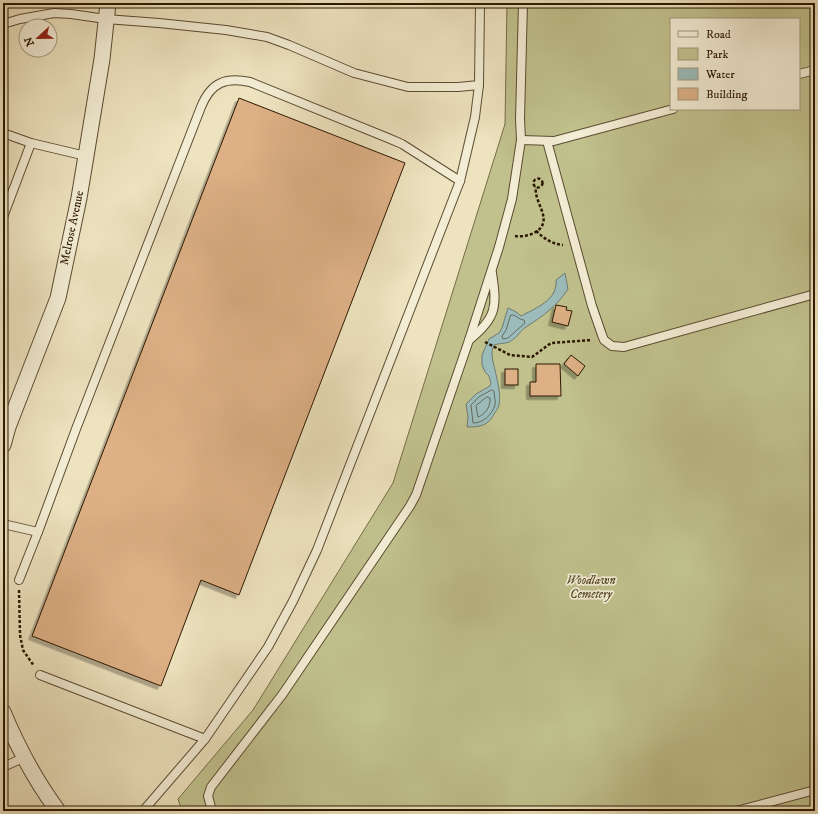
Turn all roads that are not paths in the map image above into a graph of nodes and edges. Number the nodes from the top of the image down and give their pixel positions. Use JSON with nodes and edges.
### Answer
{"nodes":[{"id":1,"x":108,"y":3,"type":"edge"},
{"id":2,"x":480,"y":3,"type":"edge"},
{"id":3,"x":523,"y":3,"type":"edge"},
{"id":4,"x":106,"y":20,"type":"junction"},
{"id":5,"x":3,"y":24,"type":"edge"},
{"id":6,"x":815,"y":70,"type":"edge"},
{"id":7,"x":800,"y":74,"type":"edge"},
{"id":8,"x":480,"y":85,"type":"junction"},
{"id":9,"x":670,"y":110,"type":"edge"},
{"id":10,"x":3,"y":133,"type":"edge"},
{"id":11,"x":521,"y":140,"type":"junction"},
{"id":12,"x":547,"y":141,"type":"junction"},
{"id":13,"x":31,"y":143,"type":"junction"},
{"id":14,"x":86,"y":156,"type":"junction"},
{"id":15,"x":460,"y":181,"type":"junction"},
{"id":16,"x":3,"y":216,"type":"edge"},
{"id":17,"x":492,"y":270,"type":"junction"},
{"id":18,"x":815,"y":294,"type":"edge"},
{"id":19,"x":469,"y":340,"type":"junction"},
{"id":20,"x":6,"y":426,"type":"edge"},
{"id":21,"x":3,"y":445,"type":"edge"},
{"id":22,"x":3,"y":524,"type":"edge"},
{"id":23,"x":38,"y":532,"type":"junction"},
{"id":24,"x":19,"y":580,"type":"road end"},
{"id":25,"x":40,"y":675,"type":"road end"},
{"id":26,"x":3,"y":712,"type":"edge"},
{"id":27,"x":205,"y":739,"type":"junction"},
{"id":28,"x":24,"y":758,"type":"junction"},
{"id":29,"x":3,"y":767,"type":"edge"},
{"id":30,"x":815,"y":790,"type":"edge"},
{"id":31,"x":58,"y":811,"type":"edge"},
{"id":32,"x":143,"y":811,"type":"edge"},
{"id":33,"x":212,"y":811,"type":"edge"},
{"id":34,"x":736,"y":811,"type":"edge"}],
"edges":[{"from":1,"to":4,"type":"street","name":"Melrose Avenue"},
{"from":2,"to":8,"type":"lane"},
{"from":3,"to":11,"type":"lane"},
{"from":4,"to":5,"type":"lane"},
{"from":4,"to":8,"type":"lane"},
{"from":4,"to":14,"type":"street","name":"Melrose Avenue"},
{"from":6,"to":7,"type":"lane"},
{"from":8,"to":15,"type":"lane"},
{"from":9,"to":12,"type":"lane"},
{"from":10,"to":13,"type":"lane"},
{"from":11,"to":12,"type":"lane"},
{"from":11,"to":17,"type":"lane"},
{"from":12,"to":18,"type":"lane"},
{"from":13,"to":14,"type":"lane"},
{"from":13,"to":16,"type":"lane"},
{"from":14,"to":20,"type":"street","name":"Melrose Avenue"},
{"from":15,"to":23,"type":"lane"},
{"from":15,"to":27,"type":"lane"},
{"from":17,"to":19,"type":"lane"},
{"from":17,"to":19,"type":"lane"},
{"from":19,"to":33,"type":"lane"},
{"from":20,"to":21,"type":"street","name":"Melrose Avenue"},
{"from":22,"to":23,"type":"lane"},
{"from":23,"to":24,"type":"lane"},
{"from":25,"to":27,"type":"lane"},
{"from":26,"to":28,"type":"street"},
{"from":27,"to":32,"type":"lane"},
{"from":28,"to":29,"type":"lane"},
{"from":28,"to":31,"type":"street"},
{"from":30,"to":34,"type":"lane"}]}
